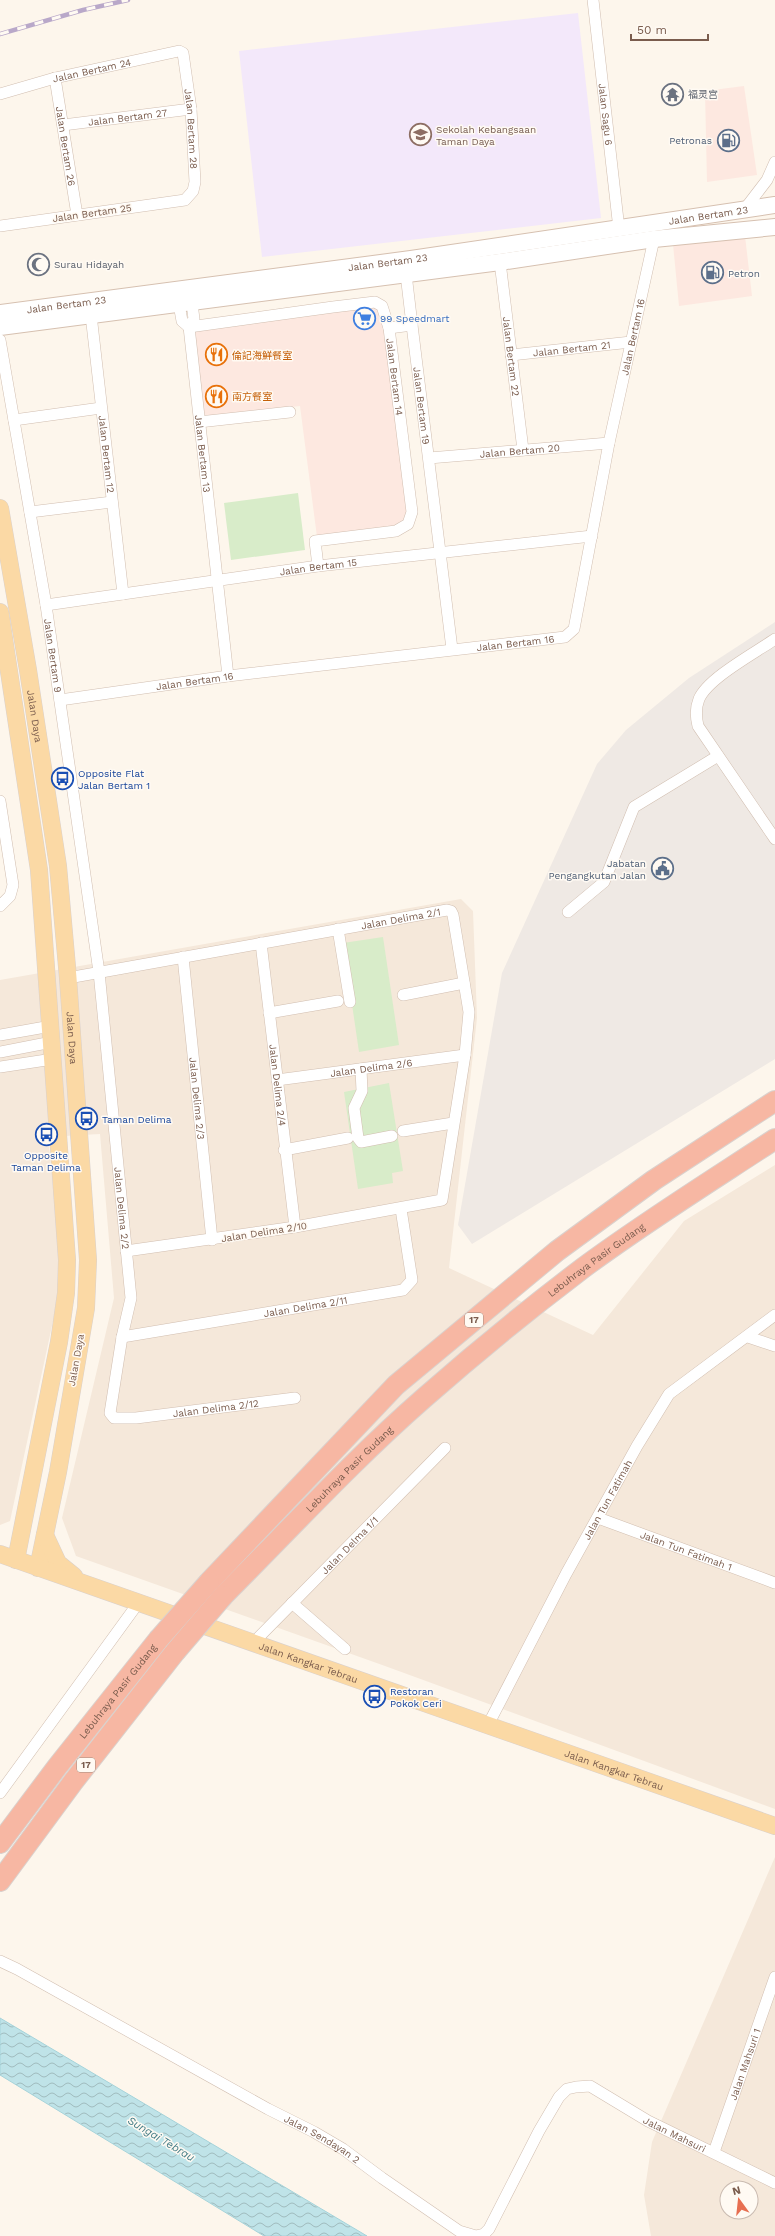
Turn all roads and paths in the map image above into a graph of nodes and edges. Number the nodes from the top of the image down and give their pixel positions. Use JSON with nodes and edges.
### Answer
{"nodes":[{"id":1,"x":593,"y":0,"type":"edge"},
{"id":2,"x":183,"y":53,"type":"joint"},
{"id":3,"x":55,"y":78,"type":"junction"},
{"id":4,"x":0,"y":94,"type":"edge"},
{"id":5,"x":191,"y":109,"type":"junction"},
{"id":6,"x":63,"y":125,"type":"junction"},
{"id":7,"x":775,"y":162,"type":"edge"},
{"id":8,"x":185,"y":200,"type":"joint"},
{"id":9,"x":775,"y":205,"type":"edge"},
{"id":10,"x":744,"y":210,"type":"junction"},
{"id":11,"x":77,"y":215,"type":"junction"},
{"id":12,"x":0,"y":226,"type":"edge"},
{"id":13,"x":775,"y":227,"type":"edge"},
{"id":14,"x":619,"y":229,"type":"junction"},
{"id":15,"x":654,"y":239,"type":"junction"},
{"id":16,"x":500,"y":262,"type":"junction"},
{"id":17,"x":408,"y":267,"type":"junction"},
{"id":18,"x":187,"y":298,"type":"junction"},
{"id":19,"x":0,"y":313,"type":"edge"},
{"id":20,"x":91,"y":315,"type":"junction"},
{"id":21,"x":412,"y":326,"type":"junction"},
{"id":22,"x":0,"y":327,"type":"edge"},
{"id":23,"x":189,"y":327,"type":"junction"},
{"id":24,"x":389,"y":328,"type":"junction"},
{"id":25,"x":0,"y":340,"type":"edge"},
{"id":26,"x":631,"y":342,"type":"junction"},
{"id":27,"x":511,"y":355,"type":"junction"},
{"id":28,"x":101,"y":408,"type":"junction"},
{"id":29,"x":290,"y":412,"type":"dead end"},
{"id":30,"x":14,"y":420,"type":"junction"},
{"id":31,"x":199,"y":422,"type":"junction"},
{"id":32,"x":609,"y":443,"type":"junction"},
{"id":33,"x":523,"y":450,"type":"junction"},
{"id":34,"x":429,"y":458,"type":"junction"},
{"id":35,"x":112,"y":502,"type":"junction"},
{"id":36,"x":0,"y":508,"type":"edge"},
{"id":37,"x":30,"y":512,"type":"junction"},
{"id":38,"x":592,"y":536,"type":"junction"},
{"id":39,"x":440,"y":552,"type":"junction"},
{"id":40,"x":318,"y":566,"type":"junction"},
{"id":41,"x":217,"y":581,"type":"junction"},
{"id":42,"x":123,"y":594,"type":"junction"},
{"id":43,"x":46,"y":605,"type":"junction"},
{"id":44,"x":0,"y":612,"type":"edge"},
{"id":45,"x":22,"y":636,"type":"junction"},
{"id":46,"x":775,"y":639,"type":"edge"},
{"id":47,"x":2,"y":640,"type":"edge"},
{"id":48,"x":452,"y":649,"type":"junction"},
{"id":49,"x":228,"y":676,"type":"junction"},
{"id":50,"x":60,"y":700,"type":"junction"},
{"id":51,"x":718,"y":756,"type":"junction"},
{"id":52,"x":0,"y":801,"type":"edge"},
{"id":53,"x":775,"y":838,"type":"edge"},
{"id":54,"x":0,"y":906,"type":"edge"},
{"id":55,"x":568,"y":912,"type":"dead end"},
{"id":56,"x":338,"y":929,"type":"junction"},
{"id":57,"x":261,"y":943,"type":"junction"},
{"id":58,"x":183,"y":957,"type":"junction"},
{"id":59,"x":99,"y":972,"type":"junction"},
{"id":60,"x":68,"y":978,"type":"junction"},
{"id":61,"x":464,"y":983,"type":"junction"},
{"id":62,"x":403,"y":995,"type":"dead end"},
{"id":63,"x":338,"y":1001,"type":"dead end"},
{"id":64,"x":350,"y":1002,"type":"dead end"},
{"id":65,"x":269,"y":1013,"type":"junction"},
{"id":66,"x":0,"y":1035,"type":"edge"},
{"id":67,"x":52,"y":1042,"type":"junction"},
{"id":68,"x":0,"y":1052,"type":"edge"},
{"id":69,"x":465,"y":1055,"type":"junction"},
{"id":70,"x":0,"y":1067,"type":"edge"},
{"id":71,"x":361,"y":1069,"type":"junction"},
{"id":72,"x":277,"y":1080,"type":"junction"},
{"id":73,"x":775,"y":1101,"type":"edge"},
{"id":74,"x":453,"y":1123,"type":"junction"},
{"id":75,"x":403,"y":1131,"type":"dead end"},
{"id":76,"x":392,"y":1136,"type":"dead end"},
{"id":77,"x":348,"y":1138,"type":"dead end"},
{"id":78,"x":775,"y":1139,"type":"edge"},
{"id":79,"x":284,"y":1150,"type":"junction"},
{"id":80,"x":401,"y":1209,"type":"junction"},
{"id":81,"x":295,"y":1227,"type":"junction"},
{"id":82,"x":212,"y":1240,"type":"junction"},
{"id":83,"x":126,"y":1251,"type":"junction"},
{"id":84,"x":775,"y":1316,"type":"edge"},
{"id":85,"x":122,"y":1337,"type":"junction"},
{"id":86,"x":748,"y":1337,"type":"junction"},
{"id":87,"x":59,"y":1342,"type":"junction"},
{"id":88,"x":775,"y":1346,"type":"edge"},
{"id":89,"x":76,"y":1360,"type":"junction"},
{"id":90,"x":295,"y":1398,"type":"dead end"},
{"id":91,"x":136,"y":1418,"type":"joint"},
{"id":92,"x":445,"y":1448,"type":"dead end"},
{"id":93,"x":598,"y":1518,"type":"junction"},
{"id":94,"x":24,"y":1528,"type":"junction"},
{"id":95,"x":45,"y":1535,"type":"junction"},
{"id":96,"x":0,"y":1546,"type":"edge"},
{"id":97,"x":0,"y":1554,"type":"edge"},
{"id":98,"x":16,"y":1560,"type":"junction"},
{"id":99,"x":38,"y":1568,"type":"junction"},
{"id":100,"x":83,"y":1583,"type":"junction"},
{"id":101,"x":775,"y":1583,"type":"edge"},
{"id":102,"x":139,"y":1602,"type":"junction"},
{"id":103,"x":292,"y":1603,"type":"junction"},
{"id":104,"x":254,"y":1642,"type":"junction"},
{"id":105,"x":345,"y":1650,"type":"dead end"},
{"id":106,"x":488,"y":1725,"type":"junction"},
{"id":107,"x":0,"y":1793,"type":"edge"},
{"id":108,"x":775,"y":1826,"type":"edge"},
{"id":109,"x":0,"y":1843,"type":"edge"},
{"id":110,"x":0,"y":1881,"type":"edge"},
{"id":111,"x":0,"y":1962,"type":"edge"},
{"id":112,"x":775,"y":1977,"type":"edge"},
{"id":113,"x":576,"y":2087,"type":"joint"},
{"id":114,"x":714,"y":2152,"type":"junction"},
{"id":115,"x":775,"y":2183,"type":"edge"}],
"edges":[{"from":1,"to":14,"type":"street","name":"Jalan Sagu 6"},
{"from":2,"to":3,"type":"street","name":"Jalan Bertam 24"},
{"from":2,"to":5,"type":"street","name":"Jalan Bertam 28"},
{"from":3,"to":4,"type":"street","name":"Jalan Bertam 24"},
{"from":3,"to":6,"type":"street","name":"Jalan Bertam 26"},
{"from":5,"to":6,"type":"street","name":"Jalan Bertam 27"},
{"from":5,"to":8,"type":"street","name":"Jalan Bertam 28"},
{"from":6,"to":11,"type":"street","name":"Jalan Bertam 26"},
{"from":7,"to":10,"type":"street"},
{"from":8,"to":11,"type":"street","name":"Jalan Bertam 25"},
{"from":9,"to":10,"type":"street","name":"Jalan Bertam 23"},
{"from":10,"to":14,"type":"street","name":"Jalan Bertam 23"},
{"from":11,"to":12,"type":"street","name":"Jalan Bertam 25"},
{"from":13,"to":15,"type":"street","name":"Jalan Bertam 23"},
{"from":14,"to":17,"type":"street","name":"Jalan Bertam 23"},
{"from":15,"to":16,"type":"street","name":"Jalan Bertam 23"},
{"from":15,"to":26,"type":"street","name":"Jalan Bertam 16"},
{"from":16,"to":17,"type":"street","name":"Jalan Bertam 23"},
{"from":16,"to":27,"type":"street","name":"Jalan Bertam 22"},
{"from":17,"to":18,"type":"street","name":"Jalan Bertam 23"},
{"from":17,"to":21,"type":"street","name":"Jalan Bertam 19"},
{"from":18,"to":19,"type":"street","name":"Jalan Bertam 23"},
{"from":18,"to":20,"type":"street","name":"Jalan Bertam 23"},
{"from":18,"to":23,"type":"street","name":"Jalan Bertam 13"},
{"from":20,"to":22,"type":"street","name":"Jalan Bertam 23"},
{"from":20,"to":28,"type":"street","name":"Jalan Bertam 12"},
{"from":21,"to":24,"type":"street"},
{"from":21,"to":34,"type":"street","name":"Jalan Bertam 19"},
{"from":23,"to":24,"type":"street","name":"Jalan Bertam 14"},
{"from":23,"to":31,"type":"street","name":"Jalan Bertam 13"},
{"from":24,"to":40,"type":"street","name":"Jalan Bertam 14"},
{"from":25,"to":30,"type":"street","name":"Jalan Bertam 9"},
{"from":26,"to":27,"type":"street","name":"Jalan Bertam 21"},
{"from":26,"to":32,"type":"street","name":"Jalan Bertam 16"},
{"from":27,"to":33,"type":"street","name":"Jalan Bertam 22"},
{"from":28,"to":30,"type":"street"},
{"from":28,"to":35,"type":"street","name":"Jalan Bertam 12"},
{"from":29,"to":31,"type":"street"},
{"from":30,"to":37,"type":"street","name":"Jalan Bertam 9"},
{"from":31,"to":41,"type":"street","name":"Jalan Bertam 13"},
{"from":32,"to":33,"type":"street","name":"Jalan Bertam 20"},
{"from":32,"to":38,"type":"street","name":"Jalan Bertam 16"},
{"from":33,"to":34,"type":"street","name":"Jalan Bertam 20"},
{"from":34,"to":39,"type":"street","name":"Jalan Bertam 19"},
{"from":35,"to":37,"type":"street"},
{"from":35,"to":42,"type":"street","name":"Jalan Bertam 12"},
{"from":36,"to":45,"type":"main road","name":"Jalan Daya"},
{"from":37,"to":43,"type":"street","name":"Jalan Bertam 9"},
{"from":38,"to":39,"type":"street","name":"Jalan Bertam 15"},
{"from":38,"to":48,"type":"street","name":"Jalan Bertam 16"},
{"from":39,"to":40,"type":"street","name":"Jalan Bertam 15"},
{"from":39,"to":48,"type":"street","name":"Jalan Bertam 19"},
{"from":40,"to":41,"type":"street","name":"Jalan Bertam 15"},
{"from":41,"to":42,"type":"street","name":"Jalan Bertam 15"},
{"from":41,"to":49,"type":"street","name":"Jalan Bertam 13"},
{"from":42,"to":43,"type":"street","name":"Jalan Bertam 15"},
{"from":43,"to":50,"type":"street","name":"Jalan Bertam 9"},
{"from":44,"to":47,"type":"main road","name":"Jalan Daya"},
{"from":45,"to":47,"type":"street"},
{"from":45,"to":60,"type":"main road","name":"Jalan Daya"},
{"from":46,"to":51,"type":"street"},
{"from":47,"to":67,"type":"main road","name":"Jalan Daya"},
{"from":48,"to":49,"type":"street","name":"Jalan Bertam 16"},
{"from":49,"to":50,"type":"street","name":"Jalan Bertam 16"},
{"from":50,"to":59,"type":"street","name":"Jalan Bertam 9"},
{"from":51,"to":53,"type":"street"},
{"from":51,"to":55,"type":"street"},
{"from":52,"to":54,"type":"street"},
{"from":56,"to":57,"type":"street","name":"Jalan Delima 2/1"},
{"from":56,"to":61,"type":"street","name":"Jalan Delima 2/1"},
{"from":56,"to":64,"type":"street"},
{"from":57,"to":58,"type":"street","name":"Jalan Delima 2/1"},
{"from":57,"to":65,"type":"street","name":"Jalan Delima 2/4"},
{"from":58,"to":59,"type":"street","name":"Jalan Delima 2/1"},
{"from":58,"to":82,"type":"street","name":"Jalan Delima 2/3"},
{"from":59,"to":60,"type":"street","name":"Jalan Delima 2/1"},
{"from":59,"to":83,"type":"street","name":"Jalan Delima 2/2"},
{"from":60,"to":89,"type":"main road","name":"Jalan Daya"},
{"from":61,"to":62,"type":"street"},
{"from":61,"to":69,"type":"street","name":"Jalan Delima 2/1"},
{"from":63,"to":65,"type":"street"},
{"from":65,"to":72,"type":"street","name":"Jalan Delima 2/4"},
{"from":66,"to":67,"type":"street"},
{"from":67,"to":68,"type":"street"},
{"from":67,"to":70,"type":"street"},
{"from":67,"to":87,"type":"main road","name":"Jalan Daya"},
{"from":69,"to":71,"type":"street","name":"Jalan Delima 2/6"},
{"from":69,"to":74,"type":"street","name":"Jalan Delima 2/1"},
{"from":71,"to":72,"type":"street","name":"Jalan Delima 2/6"},
{"from":71,"to":76,"type":"street"},
{"from":72,"to":79,"type":"street","name":"Jalan Delima 2/4"},
{"from":73,"to":109,"type":"highway","name":"Lebuhraya Pasir Gudang","number":"17","bridge":true},
{"from":74,"to":75,"type":"street"},
{"from":74,"to":80,"type":"street","name":"Jalan Delima 2/1"},
{"from":77,"to":79,"type":"street"},
{"from":78,"to":110,"type":"highway","name":"Lebuhraya Pasir Gudang","number":"17","bridge":true},
{"from":79,"to":81,"type":"street","name":"Jalan Delima 2/4"},
{"from":80,"to":81,"type":"street","name":"Jalan Delima 2/10"},
{"from":80,"to":85,"type":"street","name":"Jalan Delima 2/11"},
{"from":81,"to":82,"type":"street","name":"Jalan Delima 2/10"},
{"from":82,"to":83,"type":"street","name":"Jalan Delima 2/10"},
{"from":83,"to":85,"type":"street","name":"Jalan Delima 2/2"},
{"from":84,"to":86,"type":"street","name":"Jalan Tun Fatimah"},
{"from":85,"to":91,"type":"street","name":"Jalan Delima 2/2"},
{"from":86,"to":88,"type":"street"},
{"from":86,"to":93,"type":"street","name":"Jalan Tun Fatimah"},
{"from":87,"to":89,"type":"main road"},
{"from":87,"to":94,"type":"main road","name":"Jalan Daya"},
{"from":89,"to":95,"type":"main road","name":"Jalan Daya"},
{"from":90,"to":91,"type":"street","name":"Jalan Delima 2/12"},
{"from":92,"to":103,"type":"street","name":"Jalan Delma 1/1"},
{"from":93,"to":101,"type":"street","name":"Jalan Tun Fatimah 1"},
{"from":93,"to":106,"type":"street","name":"Jalan Tun Fatimah"},
{"from":94,"to":96,"type":"main road"},
{"from":94,"to":98,"type":"main road","name":"Jalan Daya"},
{"from":95,"to":99,"type":"main road","name":"Jalan Daya"},
{"from":95,"to":100,"type":"main road"},
{"from":97,"to":98,"type":"main road","name":"Jalan Kangkar Tebrau"},
{"from":98,"to":99,"type":"main road","name":"Jalan Kangkar Tebrau"},
{"from":99,"to":100,"type":"main road","name":"Jalan Kangkar Tebrau"},
{"from":100,"to":102,"type":"main road","name":"Jalan Kangkar Tebrau"},
{"from":102,"to":104,"type":"main road","name":"Jalan Kangkar Tebrau"},
{"from":102,"to":107,"type":"street"},
{"from":103,"to":104,"type":"street","name":"Jalan Delma 1/1"},
{"from":103,"to":105,"type":"street"},
{"from":104,"to":106,"type":"main road","name":"Jalan Kangkar Tebrau"},
{"from":106,"to":108,"type":"main road","name":"Jalan Kangkar Tebrau"},
{"from":111,"to":113,"type":"street","name":"Jalan Sendayan 2"},
{"from":112,"to":114,"type":"street","name":"Jalan Mahsuri 1"},
{"from":113,"to":114,"type":"street","name":"Jalan Mahsuri"},
{"from":114,"to":115,"type":"street","name":"Jalan Mahsuri"}]}
